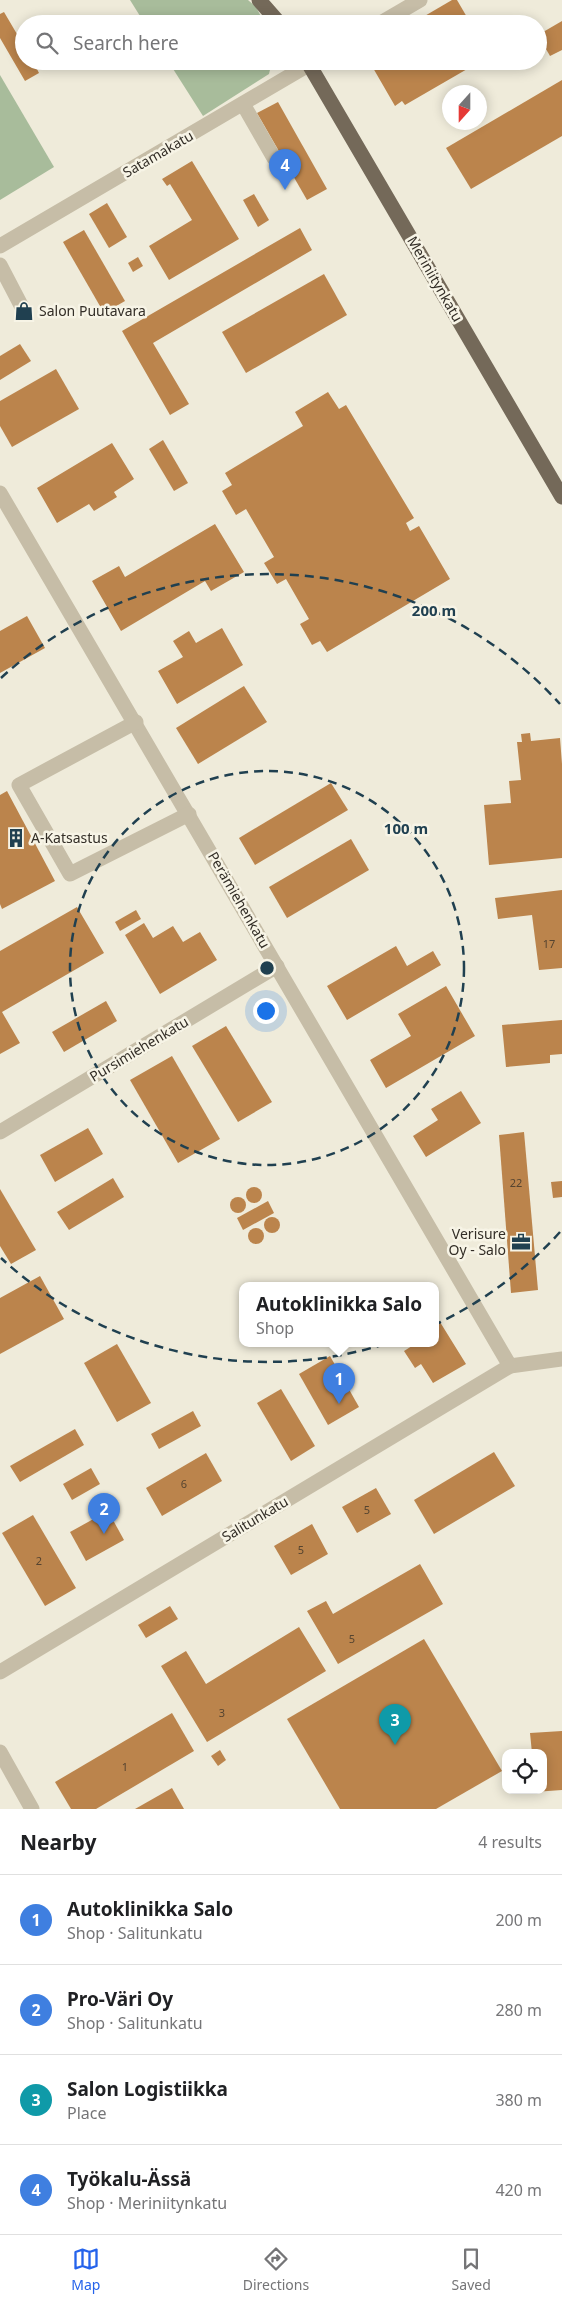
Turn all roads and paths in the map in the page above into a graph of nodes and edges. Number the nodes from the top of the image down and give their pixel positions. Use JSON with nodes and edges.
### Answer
{"nodes":[{"id":1,"x":259,"y":0,"type":"edge"},
{"id":2,"x":420,"y":0,"type":"edge"},
{"id":3,"x":272,"y":15,"type":"edge"},
{"id":4,"x":394,"y":15,"type":"edge"},
{"id":5,"x":297,"y":70,"type":"edge"},
{"id":6,"x":315,"y":70,"type":"edge"},
{"id":7,"x":243,"y":104,"type":"junction"},
{"id":8,"x":274,"y":158,"type":"dead end"},
{"id":9,"x":0,"y":246,"type":"edge"},
{"id":10,"x":0,"y":265,"type":"edge"},
{"id":11,"x":24,"y":311,"type":"dead end"},
{"id":12,"x":0,"y":492,"type":"edge"},
{"id":13,"x":562,"y":497,"type":"edge"},
{"id":14,"x":136,"y":722,"type":"junction"},
{"id":15,"x":189,"y":814,"type":"junction"},
{"id":16,"x":277,"y":966,"type":"junction"},
{"id":17,"x":0,"y":1132,"type":"edge"},
{"id":18,"x":562,"y":1359,"type":"edge"},
{"id":19,"x":510,"y":1366,"type":"junction"},
{"id":20,"x":0,"y":1672,"type":"edge"},
{"id":21,"x":0,"y":1752,"type":"edge"},
{"id":22,"x":32,"y":1809,"type":"edge"}],
"edges":[{"from":1,"to":3,"type":"main road"},
{"from":2,"to":4,"type":"street"},
{"from":5,"to":7,"type":"street","name":"Satamakatu"},
{"from":6,"to":13,"type":"main road","name":"Meriniitynkatu"},
{"from":7,"to":8,"type":"street"},
{"from":7,"to":9,"type":"street","name":"Satamakatu"},
{"from":10,"to":11,"type":"street"},
{"from":12,"to":14,"type":"street","name":"Perämiehenkatu"},
{"from":14,"to":15,"type":"street","name":"Perämiehenkatu"},
{"from":14,"to":15,"type":"street"},
{"from":15,"to":16,"type":"street","name":"Perämiehenkatu"},
{"from":16,"to":17,"type":"street","name":"Pursimiehenkatu"},
{"from":16,"to":19,"type":"street","name":"Perämiehenkatu"},
{"from":18,"to":19,"type":"street"},
{"from":19,"to":20,"type":"street","name":"Salitunkatu"},
{"from":21,"to":22,"type":"street"}]}
